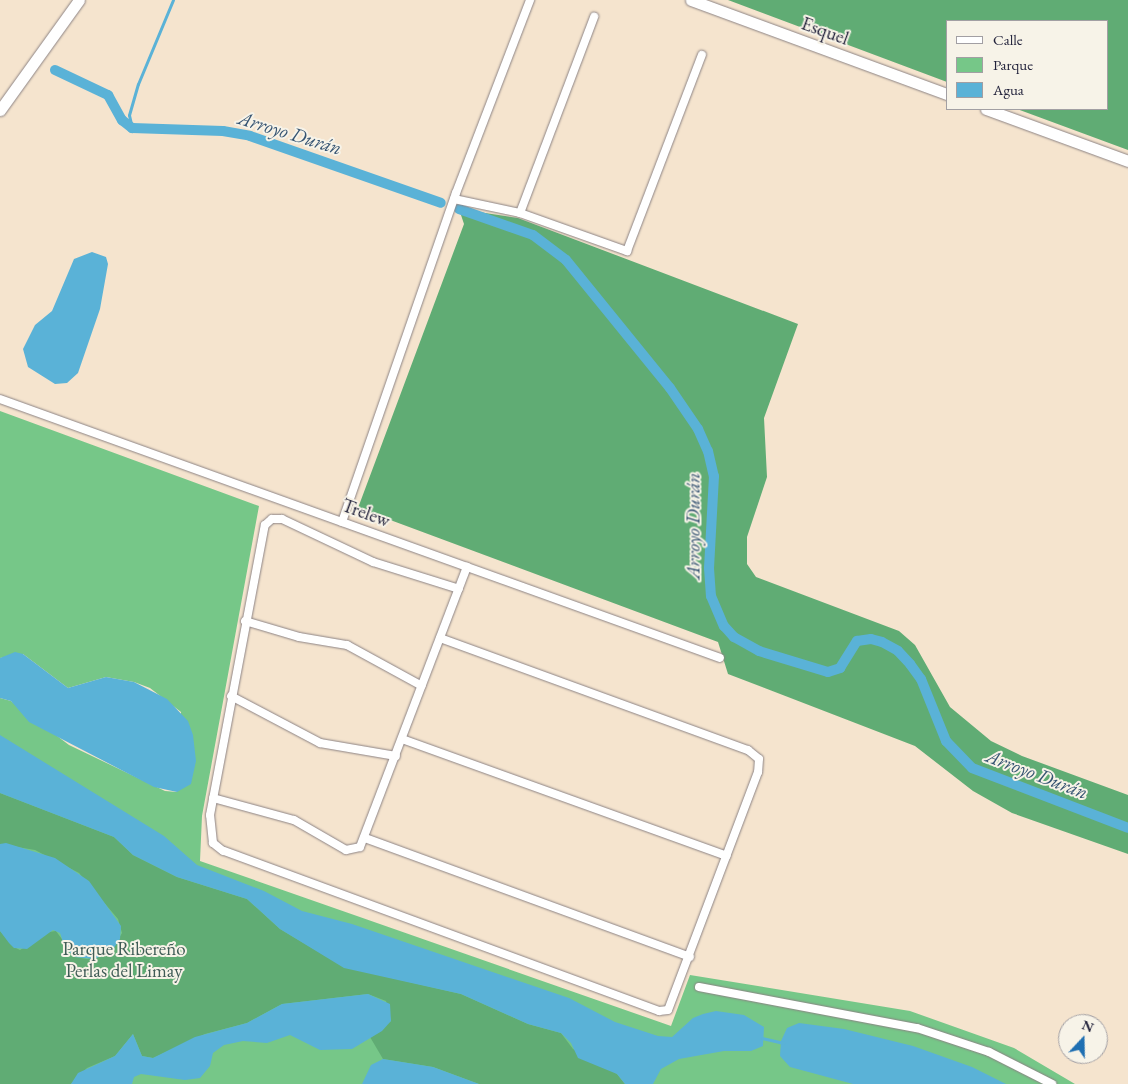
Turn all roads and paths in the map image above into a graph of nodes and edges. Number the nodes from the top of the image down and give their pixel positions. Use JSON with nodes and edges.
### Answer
{"nodes":[{"id":1,"x":80,"y":0,"type":"edge"},
{"id":2,"x":530,"y":0,"type":"edge"},
{"id":3,"x":691,"y":0,"type":"edge"},
{"id":4,"x":594,"y":17,"type":"dead end"},
{"id":5,"x":702,"y":55,"type":"dead end"},
{"id":6,"x":946,"y":94,"type":"edge"},
{"id":7,"x":0,"y":110,"type":"edge"},
{"id":8,"x":989,"y":110,"type":"edge"},
{"id":9,"x":1128,"y":161,"type":"edge"},
{"id":10,"x":454,"y":199,"type":"junction"},
{"id":11,"x":520,"y":213,"type":"junction"},
{"id":12,"x":0,"y":399,"type":"edge"},
{"id":13,"x":342,"y":522,"type":"junction"},
{"id":14,"x":467,"y":567,"type":"junction"},
{"id":15,"x":459,"y":589,"type":"junction"},
{"id":16,"x":245,"y":621,"type":"junction"},
{"id":17,"x":440,"y":638,"type":"junction"},
{"id":18,"x":720,"y":658,"type":"dead end"},
{"id":19,"x":422,"y":686,"type":"junction"},
{"id":20,"x":231,"y":696,"type":"junction"},
{"id":21,"x":402,"y":738,"type":"junction"},
{"id":22,"x":396,"y":756,"type":"junction"},
{"id":23,"x":213,"y":798,"type":"junction"},
{"id":24,"x":365,"y":838,"type":"junction"},
{"id":25,"x":727,"y":856,"type":"junction"},
{"id":26,"x":690,"y":957,"type":"junction"},
{"id":27,"x":699,"y":987,"type":"dead end"},
{"id":28,"x":1052,"y":1084,"type":"edge"}],
"edges":[{"from":1,"to":7,"type":"main road"},
{"from":2,"to":10,"type":"street"},
{"from":3,"to":6,"type":"main road","name":"Esquel"},
{"from":4,"to":11,"type":"street"},
{"from":5,"to":11,"type":"street"},
{"from":8,"to":9,"type":"main road"},
{"from":10,"to":11,"type":"street"},
{"from":10,"to":13,"type":"street"},
{"from":12,"to":13,"type":"street","name":"Trelew"},
{"from":13,"to":14,"type":"street","name":"Trelew"},
{"from":14,"to":15,"type":"street"},
{"from":14,"to":18,"type":"street","name":"Trelew"},
{"from":15,"to":16,"type":"street"},
{"from":15,"to":17,"type":"street"},
{"from":16,"to":19,"type":"street"},
{"from":16,"to":20,"type":"street"},
{"from":17,"to":19,"type":"street"},
{"from":17,"to":25,"type":"street"},
{"from":19,"to":21,"type":"street"},
{"from":20,"to":22,"type":"street"},
{"from":20,"to":23,"type":"street"},
{"from":21,"to":22,"type":"street"},
{"from":21,"to":25,"type":"street"},
{"from":22,"to":24,"type":"street"},
{"from":23,"to":24,"type":"street"},
{"from":23,"to":26,"type":"street"},
{"from":24,"to":26,"type":"street"},
{"from":25,"to":26,"type":"street"},
{"from":27,"to":28,"type":"street"}]}
